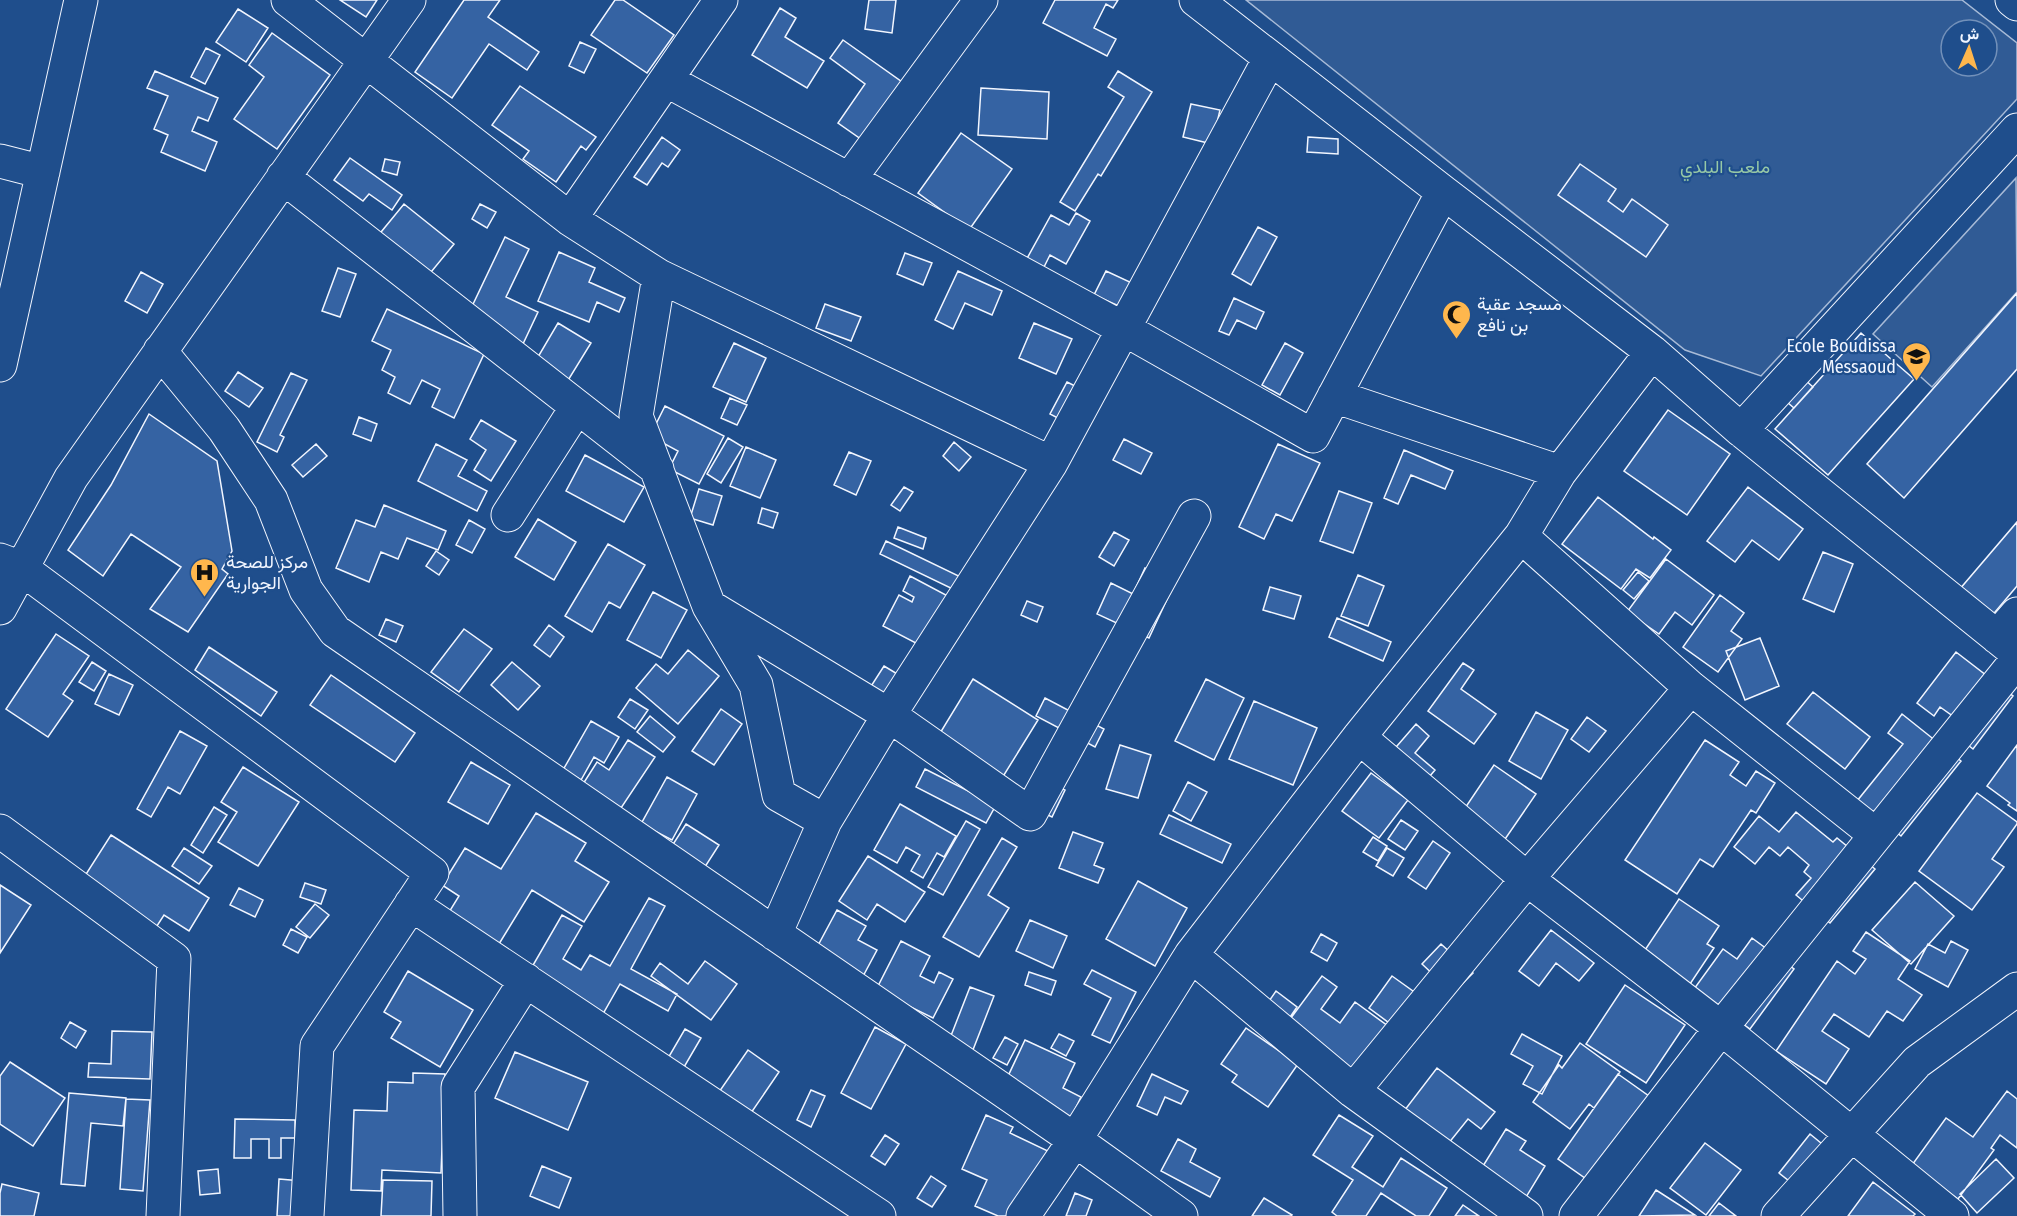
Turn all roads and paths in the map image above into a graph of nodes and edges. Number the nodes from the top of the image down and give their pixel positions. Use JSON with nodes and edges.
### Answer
{"nodes":[{"id":1,"x":81,"y":0,"type":"edge"},
{"id":2,"x":288,"y":0,"type":"edge"},
{"id":3,"x":409,"y":0,"type":"edge"},
{"id":4,"x":721,"y":0,"type":"edge"},
{"id":5,"x":981,"y":0,"type":"edge"},
{"id":6,"x":1196,"y":0,"type":"edge"},
{"id":7,"x":2012,"y":0,"type":"edge"},
{"id":8,"x":2017,"y":4,"type":"edge"},
{"id":9,"x":1270,"y":58,"type":"junction"},
{"id":10,"x":365,"y":60,"type":"junction"},
{"id":11,"x":666,"y":80,"type":"junction"},
{"id":12,"x":2017,"y":130,"type":"edge"},
{"id":13,"x":0,"y":161,"type":"edge"},
{"id":14,"x":43,"y":172,"type":"junction"},
{"id":15,"x":283,"y":177,"type":"junction"},
{"id":16,"x":849,"y":180,"type":"junction"},
{"id":17,"x":1443,"y":192,"type":"junction"},
{"id":18,"x":570,"y":219,"type":"junction"},
{"id":19,"x":659,"y":276,"type":"junction"},
{"id":20,"x":1124,"y":329,"type":"junction"},
{"id":21,"x":160,"y":351,"type":"junction"},
{"id":22,"x":1652,"y":352,"type":"junction"},
{"id":23,"x":0,"y":365,"type":"edge"},
{"id":24,"x":1334,"y":396,"type":"junction"},
{"id":25,"x":577,"y":406,"type":"junction"},
{"id":26,"x":1741,"y":430,"type":"junction"},
{"id":27,"x":1051,"y":463,"type":"junction"},
{"id":28,"x":657,"y":469,"type":"junction"},
{"id":29,"x":1560,"y":472,"type":"junction"},
{"id":30,"x":508,"y":515,"type":"dead end"},
{"id":31,"x":1194,"y":516,"type":"dead end"},
{"id":32,"x":1521,"y":536,"type":"junction"},
{"id":33,"x":11,"y":564,"type":"edge"},
{"id":34,"x":709,"y":606,"type":"junction"},
{"id":35,"x":0,"y":608,"type":"edge"},
{"id":36,"x":2012,"y":641,"type":"edge"},
{"id":37,"x":1691,"y":688,"type":"junction"},
{"id":38,"x":890,"y":715,"type":"junction"},
{"id":39,"x":1359,"y":737,"type":"junction"},
{"id":40,"x":825,"y":821,"type":"junction"},
{"id":41,"x":0,"y":831,"type":"edge"},
{"id":42,"x":1876,"y":835,"type":"junction"},
{"id":43,"x":1527,"y":879,"type":"junction"},
{"id":44,"x":411,"y":904,"type":"junction"},
{"id":45,"x":775,"y":934,"type":"junction"},
{"id":46,"x":1191,"y":955,"type":"junction"},
{"id":47,"x":526,"y":980,"type":"junction"},
{"id":48,"x":2017,"y":989,"type":"edge"},
{"id":49,"x":1721,"y":1028,"type":"junction"},
{"id":50,"x":1353,"y":1091,"type":"junction"},
{"id":51,"x":1852,"y":1134,"type":"junction"},
{"id":52,"x":1075,"y":1140,"type":"junction"},
{"id":53,"x":163,"y":1216,"type":"edge"},
{"id":54,"x":307,"y":1216,"type":"edge"},
{"id":55,"x":460,"y":1216,"type":"edge"},
{"id":56,"x":879,"y":1216,"type":"edge"},
{"id":57,"x":1023,"y":1216,"type":"edge"},
{"id":58,"x":1181,"y":1216,"type":"edge"},
{"id":59,"x":1526,"y":1216,"type":"edge"},
{"id":60,"x":1576,"y":1216,"type":"edge"},
{"id":61,"x":1778,"y":1216,"type":"edge"},
{"id":62,"x":1952,"y":1216,"type":"edge"}],
"edges":[{"from":1,"to":14,"type":"street"},
{"from":2,"to":10,"type":"street"},
{"from":3,"to":10,"type":"street"},
{"from":4,"to":11,"type":"street"},
{"from":5,"to":16,"type":"street"},
{"from":6,"to":9,"type":"street"},
{"from":7,"to":8,"type":"street"},
{"from":9,"to":17,"type":"street"},
{"from":9,"to":20,"type":"street"},
{"from":10,"to":15,"type":"street"},
{"from":10,"to":18,"type":"street"},
{"from":11,"to":16,"type":"street"},
{"from":11,"to":18,"type":"street"},
{"from":12,"to":26,"type":"street"},
{"from":13,"to":14,"type":"street"},
{"from":14,"to":23,"type":"street"},
{"from":15,"to":21,"type":"street"},
{"from":15,"to":25,"type":"street"},
{"from":16,"to":20,"type":"street"},
{"from":17,"to":22,"type":"street"},
{"from":17,"to":24,"type":"street"},
{"from":18,"to":19,"type":"street"},
{"from":19,"to":27,"type":"street"},
{"from":19,"to":28,"type":"street"},
{"from":20,"to":24,"type":"street"},
{"from":20,"to":27,"type":"street"},
{"from":21,"to":33,"type":"street"},
{"from":21,"to":45,"type":"street"},
{"from":22,"to":26,"type":"street"},
{"from":22,"to":29,"type":"street"},
{"from":24,"to":29,"type":"street"},
{"from":25,"to":28,"type":"street"},
{"from":25,"to":30,"type":"street"},
{"from":26,"to":36,"type":"street"},
{"from":27,"to":38,"type":"street"},
{"from":28,"to":34,"type":"street"},
{"from":29,"to":32,"type":"street"},
{"from":31,"to":38,"type":"street"},
{"from":32,"to":37,"type":"street"},
{"from":32,"to":39,"type":"street"},
{"from":33,"to":35,"type":"street"},
{"from":33,"to":44,"type":"street"},
{"from":34,"to":38,"type":"street"},
{"from":34,"to":40,"type":"street"},
{"from":36,"to":42,"type":"street"},
{"from":37,"to":42,"type":"street"},
{"from":37,"to":43,"type":"street"},
{"from":38,"to":40,"type":"street"},
{"from":39,"to":43,"type":"street"},
{"from":39,"to":46,"type":"street"},
{"from":40,"to":45,"type":"street"},
{"from":41,"to":53,"type":"street"},
{"from":42,"to":49,"type":"street"},
{"from":43,"to":49,"type":"street"},
{"from":43,"to":50,"type":"street"},
{"from":44,"to":47,"type":"street"},
{"from":44,"to":54,"type":"street"},
{"from":45,"to":52,"type":"street"},
{"from":46,"to":50,"type":"street"},
{"from":46,"to":52,"type":"street"},
{"from":47,"to":55,"type":"street"},
{"from":47,"to":56,"type":"street"},
{"from":48,"to":51,"type":"street"},
{"from":49,"to":51,"type":"street"},
{"from":49,"to":60,"type":"street"},
{"from":50,"to":59,"type":"street"},
{"from":51,"to":61,"type":"street"},
{"from":51,"to":62,"type":"street"},
{"from":52,"to":57,"type":"street"},
{"from":52,"to":58,"type":"street"}]}
